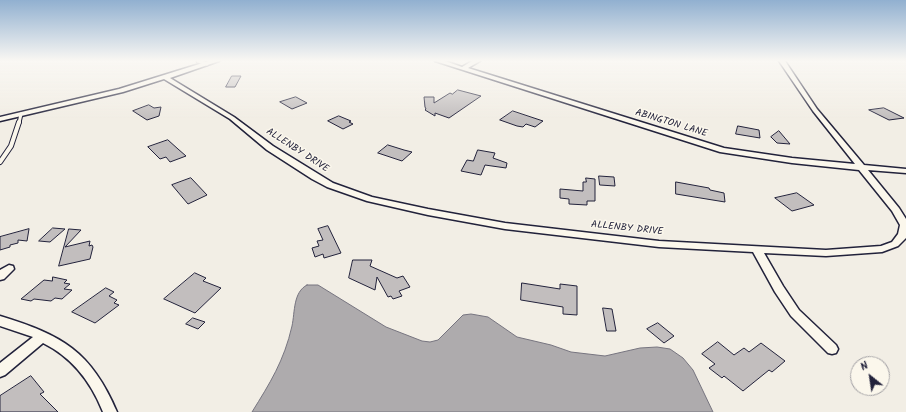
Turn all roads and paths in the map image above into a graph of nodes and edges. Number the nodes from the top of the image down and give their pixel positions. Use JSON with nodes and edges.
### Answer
{"nodes":[{"id":1,"x":158,"y":80,"type":"edge"},
{"id":2,"x":170,"y":80,"type":"edge"},
{"id":3,"x":498,"y":80,"type":"edge"},
{"id":4,"x":795,"y":80,"type":"edge"},
{"id":5,"x":21,"y":114,"type":"junction"},
{"id":6,"x":0,"y":119,"type":"edge"},
{"id":7,"x":0,"y":162,"type":"edge"},
{"id":8,"x":863,"y":168,"type":"junction"},
{"id":9,"x":906,"y":171,"type":"edge"},
{"id":10,"x":757,"y":250,"type":"junction"},
{"id":11,"x":9,"y":269,"type":"dead end"},
{"id":12,"x":0,"y":276,"type":"edge"},
{"id":13,"x":0,"y":321,"type":"edge"},
{"id":14,"x":43,"y":336,"type":"junction"},
{"id":15,"x":832,"y":348,"type":"dead end"},
{"id":16,"x":0,"y":371,"type":"edge"},
{"id":17,"x":110,"y":412,"type":"edge"}],
"edges":[{"from":1,"to":5,"type":"street"},
{"from":2,"to":10,"type":"street","name":"ALLENBY DRIVE"},
{"from":3,"to":8,"type":"street","name":"ABINGTON LANE"},
{"from":4,"to":8,"type":"street","name":"ALLENBY DRIVE"},
{"from":5,"to":6,"type":"street"},
{"from":5,"to":7,"type":"lane"},
{"from":8,"to":9,"type":"street","name":"ABINGTON LANE"},
{"from":8,"to":10,"type":"street","name":"ALLENBY DRIVE"},
{"from":10,"to":15,"type":"street"},
{"from":11,"to":12,"type":"street"},
{"from":13,"to":14,"type":"street"},
{"from":14,"to":16,"type":"street"},
{"from":14,"to":17,"type":"street"}]}
